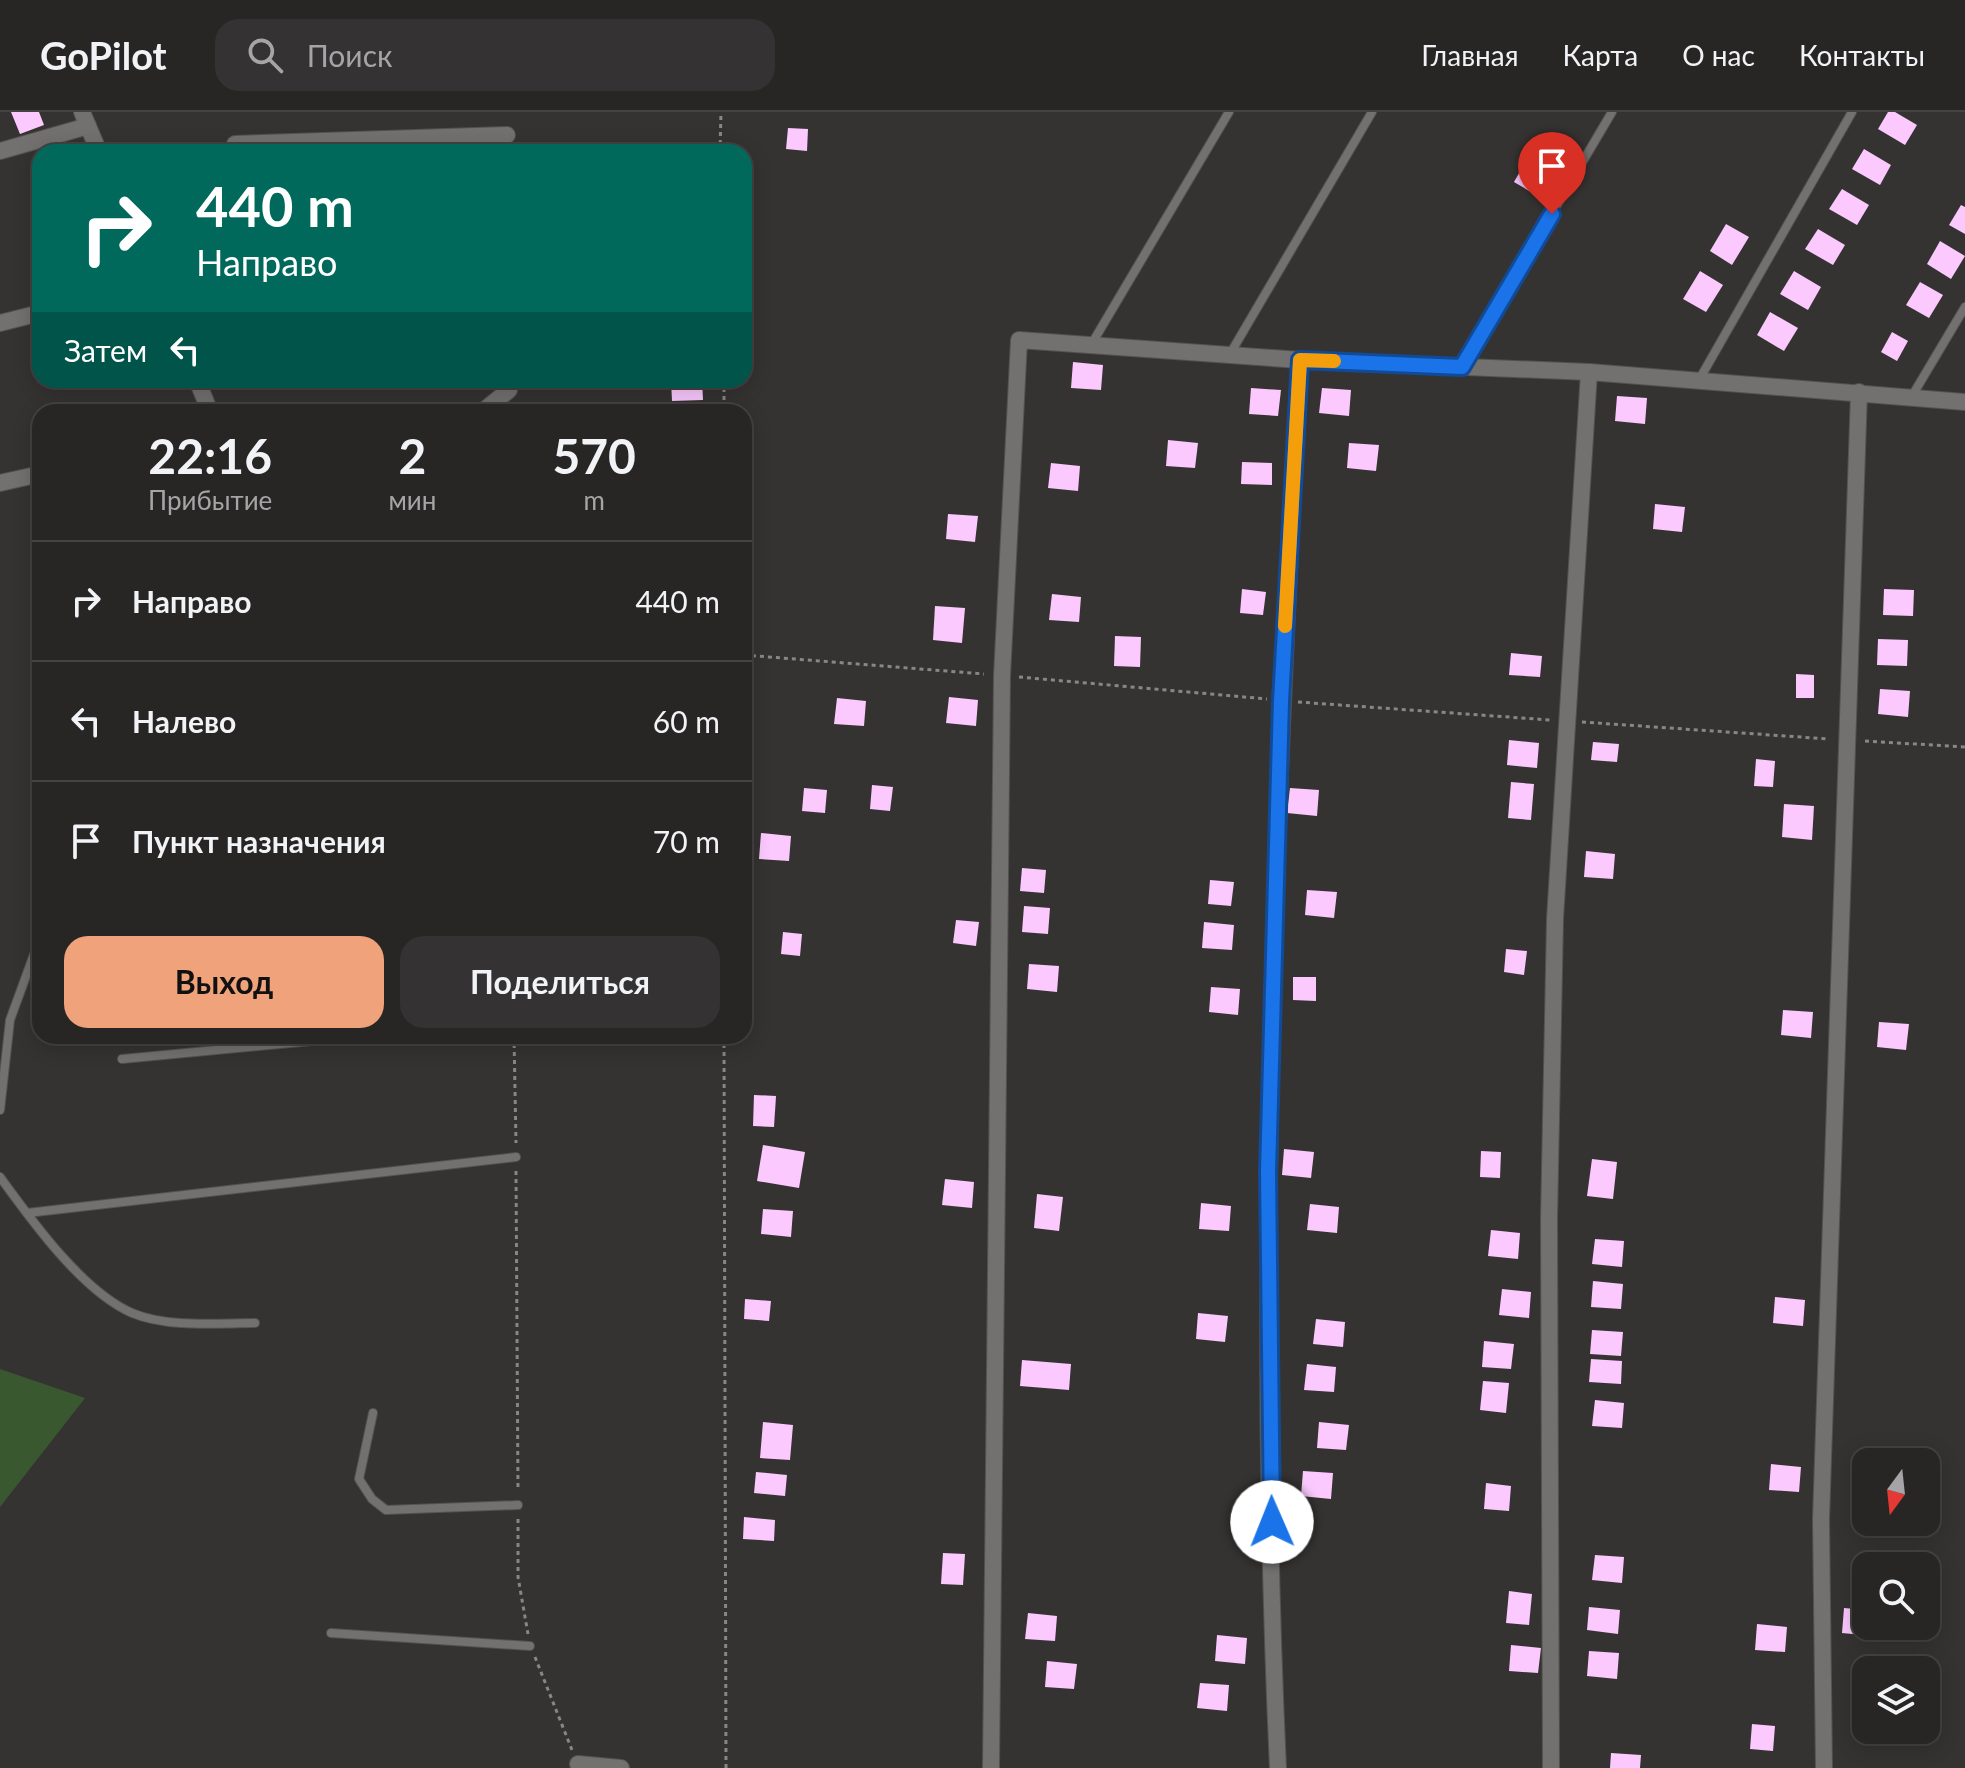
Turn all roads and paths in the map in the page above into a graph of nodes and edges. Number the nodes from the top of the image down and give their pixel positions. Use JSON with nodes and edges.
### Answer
{"nodes":[{"id":1,"x":721,"y":112,"type":"edge"},
{"id":2,"x":1229,"y":112,"type":"edge"},
{"id":3,"x":1372,"y":112,"type":"edge"},
{"id":4,"x":1612,"y":112,"type":"edge"},
{"id":5,"x":1852,"y":112,"type":"edge"},
{"id":6,"x":85,"y":119,"type":"edge"},
{"id":7,"x":507,"y":135,"type":"dead end"},
{"id":8,"x":96,"y":144,"type":"edge"},
{"id":9,"x":235,"y":144,"type":"dead end"},
{"id":10,"x":720,"y":144,"type":"edge"},
{"id":11,"x":0,"y":151,"type":"edge"},
{"id":12,"x":1965,"y":307,"type":"edge"},
{"id":13,"x":32,"y":315,"type":"edge"},
{"id":14,"x":0,"y":323,"type":"edge"},
{"id":15,"x":1091,"y":345,"type":"junction"},
{"id":16,"x":1229,"y":355,"type":"junction"},
{"id":17,"x":1300,"y":360,"type":"junction"},
{"id":18,"x":1462,"y":367,"type":"junction"},
{"id":19,"x":1589,"y":372,"type":"junction"},
{"id":20,"x":1699,"y":380,"type":"junction"},
{"id":21,"x":509,"y":390,"type":"dead end"},
{"id":22,"x":1859,"y":392,"type":"junction"},
{"id":23,"x":1911,"y":397,"type":"junction"},
{"id":24,"x":1965,"y":402,"type":"edge"},
{"id":25,"x":492,"y":404,"type":"edge"},
{"id":26,"x":32,"y":476,"type":"edge"},
{"id":27,"x":0,"y":483,"type":"edge"},
{"id":28,"x":752,"y":656,"type":"edge"},
{"id":29,"x":1002,"y":676,"type":"junction"},
{"id":30,"x":1281,"y":701,"type":"junction"},
{"id":31,"x":1566,"y":721,"type":"junction"},
{"id":32,"x":1845,"y":740,"type":"junction"},
{"id":33,"x":1965,"y":747,"type":"edge"},
{"id":34,"x":32,"y":960,"type":"edge"},
{"id":35,"x":280,"y":1044,"type":"edge"},
{"id":36,"x":514,"y":1044,"type":"edge"},
{"id":37,"x":724,"y":1044,"type":"edge"},
{"id":38,"x":122,"y":1059,"type":"dead end"},
{"id":39,"x":0,"y":1110,"type":"edge"},
{"id":40,"x":516,"y":1157,"type":"junction"},
{"id":41,"x":0,"y":1177,"type":"edge"},
{"id":42,"x":27,"y":1213,"type":"junction"},
{"id":43,"x":255,"y":1323,"type":"dead end"},
{"id":44,"x":373,"y":1413,"type":"dead end"},
{"id":45,"x":518,"y":1505,"type":"junction"},
{"id":46,"x":331,"y":1633,"type":"dead end"},
{"id":47,"x":530,"y":1646,"type":"junction"},
{"id":48,"x":578,"y":1764,"type":"joint"},
{"id":49,"x":621,"y":1768,"type":"edge"},
{"id":50,"x":726,"y":1768,"type":"edge"},
{"id":51,"x":991,"y":1768,"type":"edge"},
{"id":52,"x":1278,"y":1768,"type":"edge"},
{"id":53,"x":1551,"y":1768,"type":"edge"},
{"id":54,"x":1824,"y":1768,"type":"edge"}],
"edges":[{"from":1,"to":10,"type":"path"},
{"from":2,"to":15,"type":"lane"},
{"from":3,"to":16,"type":"lane"},
{"from":4,"to":18,"type":"lane"},
{"from":5,"to":20,"type":"lane"},
{"from":6,"to":8,"type":"street"},
{"from":6,"to":11,"type":"street"},
{"from":7,"to":9,"type":"street"},
{"from":12,"to":23,"type":"lane"},
{"from":13,"to":14,"type":"street"},
{"from":15,"to":16,"type":"street"},
{"from":15,"to":29,"type":"street"},
{"from":16,"to":17,"type":"street"},
{"from":17,"to":18,"type":"street"},
{"from":17,"to":30,"type":"street"},
{"from":18,"to":19,"type":"street"},
{"from":19,"to":20,"type":"street"},
{"from":19,"to":31,"type":"street"},
{"from":20,"to":22,"type":"street"},
{"from":21,"to":25,"type":"street"},
{"from":22,"to":23,"type":"street"},
{"from":22,"to":32,"type":"street"},
{"from":23,"to":24,"type":"street"},
{"from":26,"to":27,"type":"street"},
{"from":28,"to":29,"type":"path"},
{"from":29,"to":30,"type":"path"},
{"from":29,"to":51,"type":"street"},
{"from":30,"to":31,"type":"path"},
{"from":30,"to":52,"type":"street"},
{"from":31,"to":32,"type":"path"},
{"from":31,"to":53,"type":"street"},
{"from":32,"to":33,"type":"path"},
{"from":32,"to":54,"type":"street"},
{"from":34,"to":39,"type":"lane"},
{"from":35,"to":38,"type":"lane"},
{"from":36,"to":40,"type":"path"},
{"from":37,"to":50,"type":"path"},
{"from":40,"to":42,"type":"lane"},
{"from":40,"to":45,"type":"path"},
{"from":41,"to":42,"type":"lane"},
{"from":42,"to":43,"type":"lane"},
{"from":44,"to":45,"type":"lane"},
{"from":45,"to":47,"type":"path"},
{"from":46,"to":47,"type":"lane"},
{"from":47,"to":48,"type":"path"},
{"from":48,"to":49,"type":"street"}]}
